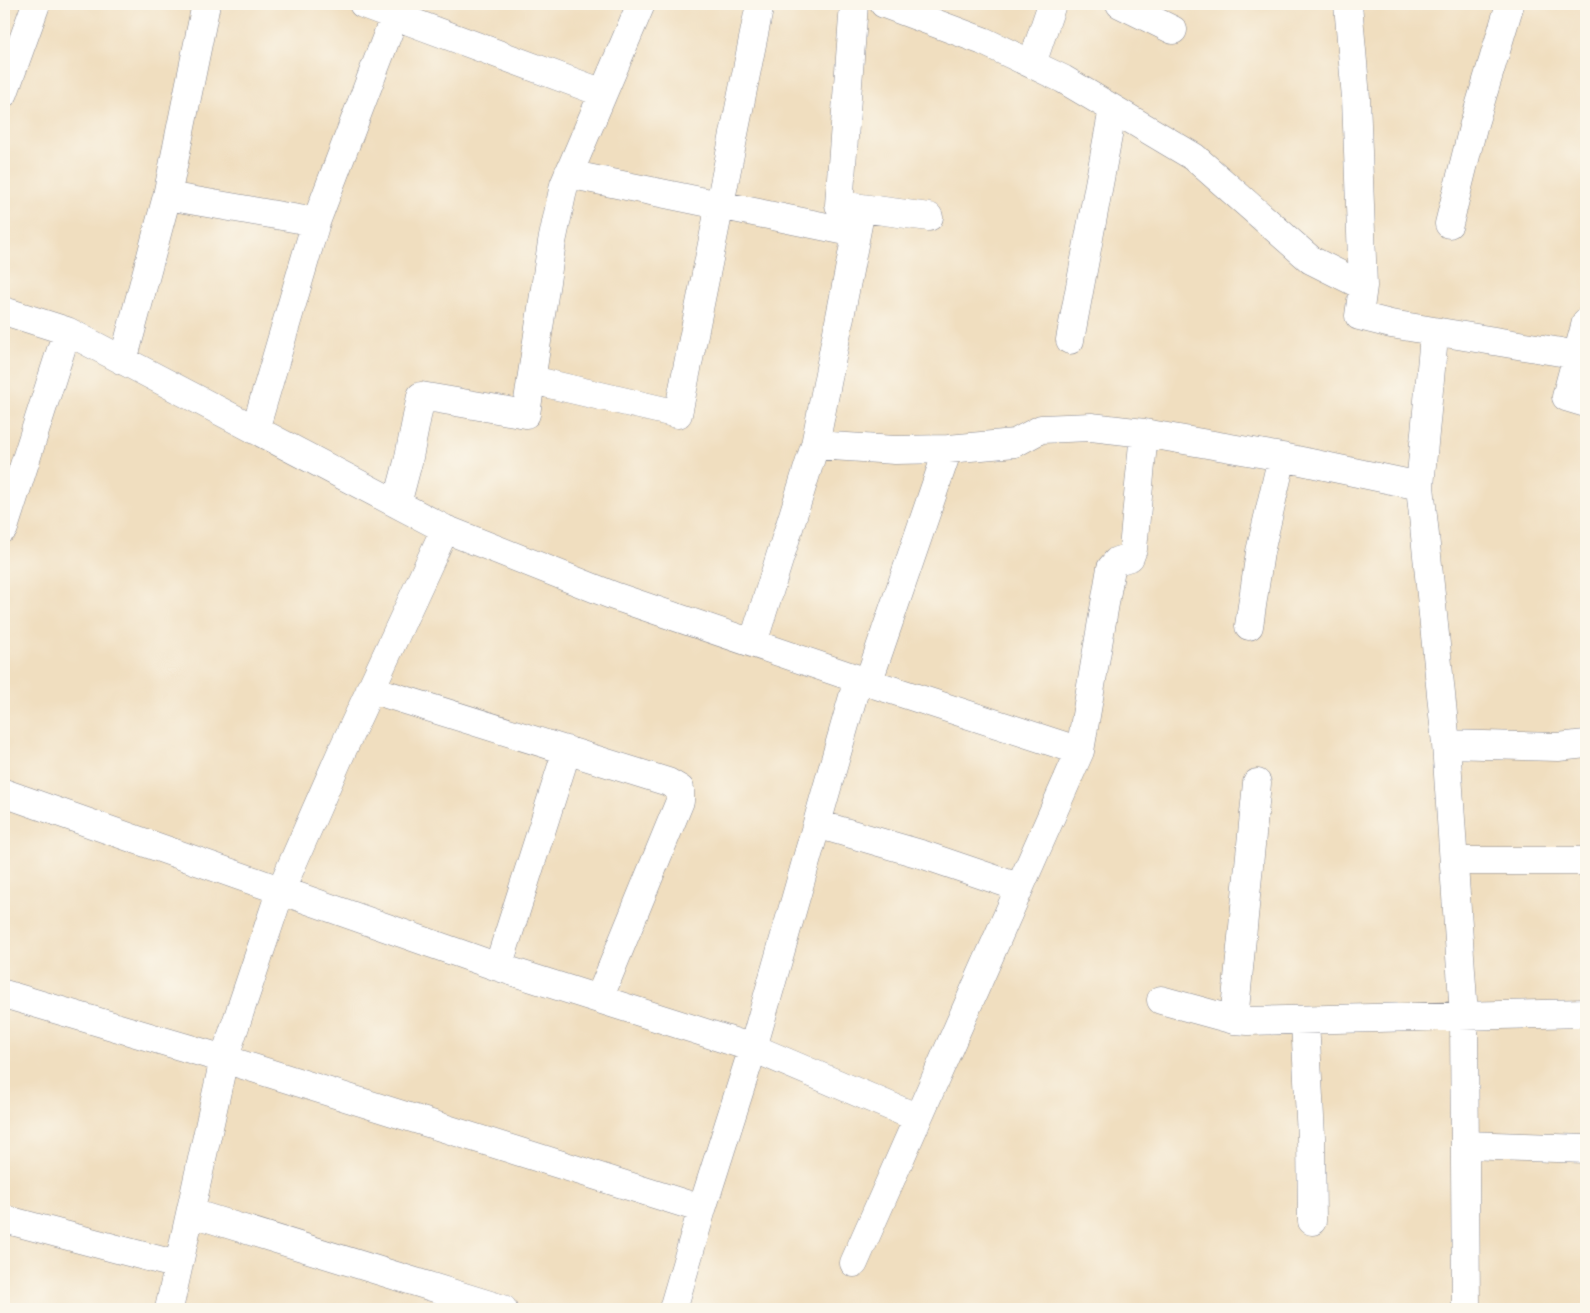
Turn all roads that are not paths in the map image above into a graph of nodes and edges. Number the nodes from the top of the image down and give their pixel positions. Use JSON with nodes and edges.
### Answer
{"nodes":[{"id":1,"x":36,"y":4,"type":"edge"},
{"id":2,"x":206,"y":4,"type":"edge"},
{"id":3,"x":363,"y":4,"type":"edge"},
{"id":4,"x":640,"y":4,"type":"edge"},
{"id":5,"x":760,"y":4,"type":"edge"},
{"id":6,"x":854,"y":4,"type":"edge"},
{"id":7,"x":884,"y":4,"type":"edge"},
{"id":8,"x":1052,"y":4,"type":"edge"},
{"id":9,"x":1120,"y":4,"type":"edge"},
{"id":10,"x":1348,"y":4,"type":"edge"},
{"id":11,"x":1510,"y":4,"type":"edge"},
{"id":12,"x":395,"y":15,"type":"junction"},
{"id":13,"x":1173,"y":30,"type":"dead end"},
{"id":14,"x":1032,"y":64,"type":"junction"},
{"id":15,"x":4,"y":93,"type":"edge"},
{"id":16,"x":603,"y":93,"type":"junction"},
{"id":17,"x":1113,"y":109,"type":"junction"},
{"id":18,"x":568,"y":174,"type":"junction"},
{"id":19,"x":166,"y":196,"type":"junction"},
{"id":20,"x":720,"y":205,"type":"junction"},
{"id":21,"x":930,"y":217,"type":"dead end"},
{"id":22,"x":858,"y":221,"type":"junction"},
{"id":23,"x":316,"y":222,"type":"junction"},
{"id":24,"x":1449,"y":224,"type":"dead end"},
{"id":25,"x":1363,"y":286,"type":"junction"},
{"id":26,"x":4,"y":311,"type":"edge"},
{"id":27,"x":1586,"y":322,"type":"edge"},
{"id":28,"x":67,"y":331,"type":"junction"},
{"id":29,"x":1432,"y":331,"type":"junction"},
{"id":30,"x":1070,"y":340,"type":"dead end"},
{"id":31,"x":1579,"y":355,"type":"junction"},
{"id":32,"x":123,"y":361,"type":"junction"},
{"id":33,"x":532,"y":380,"type":"junction"},
{"id":34,"x":1586,"y":403,"type":"edge"},
{"id":35,"x":255,"y":430,"type":"junction"},
{"id":36,"x":1144,"y":433,"type":"junction"},
{"id":37,"x":815,"y":445,"type":"junction"},
{"id":38,"x":948,"y":449,"type":"junction"},
{"id":39,"x":1282,"y":458,"type":"junction"},
{"id":40,"x":1420,"y":486,"type":"junction"},
{"id":41,"x":397,"y":504,"type":"junction"},
{"id":42,"x":4,"y":528,"type":"edge"},
{"id":43,"x":445,"y":528,"type":"junction"},
{"id":44,"x":1249,"y":626,"type":"dead end"},
{"id":45,"x":753,"y":643,"type":"junction"},
{"id":46,"x":863,"y":681,"type":"junction"},
{"id":47,"x":370,"y":689,"type":"junction"},
{"id":48,"x":1446,"y":744,"type":"junction"},
{"id":49,"x":1586,"y":744,"type":"edge"},
{"id":50,"x":567,"y":750,"type":"junction"},
{"id":51,"x":1080,"y":751,"type":"junction"},
{"id":52,"x":1257,"y":783,"type":"dead end"},
{"id":53,"x":4,"y":793,"type":"edge"},
{"id":54,"x":817,"y":824,"type":"junction"},
{"id":55,"x":1586,"y":860,"type":"edge"},
{"id":56,"x":1454,"y":861,"type":"junction"},
{"id":57,"x":1018,"y":887,"type":"junction"},
{"id":58,"x":280,"y":892,"type":"junction"},
{"id":59,"x":498,"y":967,"type":"junction"},
{"id":60,"x":4,"y":994,"type":"edge"},
{"id":61,"x":599,"y":999,"type":"junction"},
{"id":62,"x":1162,"y":1000,"type":"dead end"},
{"id":63,"x":1586,"y":1013,"type":"edge"},
{"id":64,"x":1464,"y":1016,"type":"junction"},
{"id":65,"x":1234,"y":1020,"type":"junction"},
{"id":66,"x":1305,"y":1021,"type":"junction"},
{"id":67,"x":753,"y":1048,"type":"junction"},
{"id":68,"x":224,"y":1059,"type":"junction"},
{"id":69,"x":918,"y":1118,"type":"junction"},
{"id":70,"x":1465,"y":1145,"type":"junction"},
{"id":71,"x":1586,"y":1149,"type":"edge"},
{"id":72,"x":702,"y":1209,"type":"junction"},
{"id":73,"x":192,"y":1213,"type":"junction"},
{"id":74,"x":4,"y":1219,"type":"edge"},
{"id":75,"x":1312,"y":1221,"type":"dead end"},
{"id":76,"x":854,"y":1263,"type":"dead end"},
{"id":77,"x":178,"y":1265,"type":"junction"},
{"id":78,"x":170,"y":1309,"type":"edge"},
{"id":79,"x":503,"y":1309,"type":"edge"},
{"id":80,"x":674,"y":1309,"type":"edge"},
{"id":81,"x":1466,"y":1309,"type":"edge"}],
"edges":[{"from":1,"to":15,"type":"street"},
{"from":2,"to":19,"type":"street"},
{"from":3,"to":12,"type":"street"},
{"from":4,"to":16,"type":"street"},
{"from":5,"to":20,"type":"street"},
{"from":6,"to":22,"type":"street"},
{"from":7,"to":14,"type":"street"},
{"from":8,"to":14,"type":"street"},
{"from":9,"to":13,"type":"street"},
{"from":10,"to":25,"type":"street"},
{"from":11,"to":24,"type":"street"},
{"from":12,"to":16,"type":"street"},
{"from":12,"to":23,"type":"street"},
{"from":14,"to":17,"type":"street"},
{"from":16,"to":18,"type":"street"},
{"from":17,"to":25,"type":"street"},
{"from":17,"to":30,"type":"street"},
{"from":18,"to":20,"type":"street"},
{"from":18,"to":33,"type":"street"},
{"from":19,"to":23,"type":"street"},
{"from":19,"to":32,"type":"street"},
{"from":20,"to":22,"type":"street"},
{"from":20,"to":33,"type":"street"},
{"from":21,"to":22,"type":"street"},
{"from":22,"to":37,"type":"street"},
{"from":23,"to":35,"type":"street"},
{"from":25,"to":29,"type":"street"},
{"from":26,"to":28,"type":"street"},
{"from":27,"to":31,"type":"street"},
{"from":28,"to":32,"type":"street"},
{"from":28,"to":42,"type":"street"},
{"from":29,"to":31,"type":"street"},
{"from":29,"to":40,"type":"street"},
{"from":31,"to":34,"type":"street"},
{"from":32,"to":35,"type":"street"},
{"from":33,"to":41,"type":"street"},
{"from":35,"to":41,"type":"street"},
{"from":36,"to":38,"type":"street"},
{"from":36,"to":39,"type":"street"},
{"from":36,"to":51,"type":"street"},
{"from":37,"to":38,"type":"street"},
{"from":37,"to":45,"type":"street"},
{"from":38,"to":46,"type":"street"},
{"from":39,"to":40,"type":"street"},
{"from":39,"to":44,"type":"street"},
{"from":40,"to":48,"type":"street"},
{"from":41,"to":43,"type":"street"},
{"from":43,"to":45,"type":"street"},
{"from":43,"to":47,"type":"street"},
{"from":45,"to":46,"type":"street"},
{"from":46,"to":51,"type":"street"},
{"from":46,"to":54,"type":"street"},
{"from":47,"to":50,"type":"street"},
{"from":47,"to":58,"type":"street"},
{"from":48,"to":49,"type":"street"},
{"from":48,"to":56,"type":"street"},
{"from":50,"to":59,"type":"street"},
{"from":50,"to":61,"type":"street"},
{"from":51,"to":57,"type":"street"},
{"from":52,"to":65,"type":"street"},
{"from":53,"to":58,"type":"street"},
{"from":54,"to":57,"type":"street"},
{"from":54,"to":67,"type":"street"},
{"from":55,"to":56,"type":"street"},
{"from":56,"to":64,"type":"street"},
{"from":57,"to":69,"type":"street"},
{"from":58,"to":59,"type":"street"},
{"from":58,"to":68,"type":"street"},
{"from":59,"to":61,"type":"street"},
{"from":60,"to":68,"type":"street"},
{"from":61,"to":67,"type":"street"},
{"from":62,"to":65,"type":"street"},
{"from":63,"to":64,"type":"street"},
{"from":64,"to":66,"type":"street"},
{"from":64,"to":70,"type":"street"},
{"from":65,"to":66,"type":"street"},
{"from":66,"to":75,"type":"street"},
{"from":67,"to":69,"type":"street"},
{"from":67,"to":72,"type":"street"},
{"from":68,"to":72,"type":"street"},
{"from":68,"to":73,"type":"street"},
{"from":69,"to":76,"type":"street"},
{"from":70,"to":71,"type":"street"},
{"from":70,"to":81,"type":"street"},
{"from":72,"to":80,"type":"street"},
{"from":73,"to":77,"type":"street"},
{"from":73,"to":79,"type":"street"},
{"from":74,"to":77,"type":"street"},
{"from":77,"to":78,"type":"street"}]}
